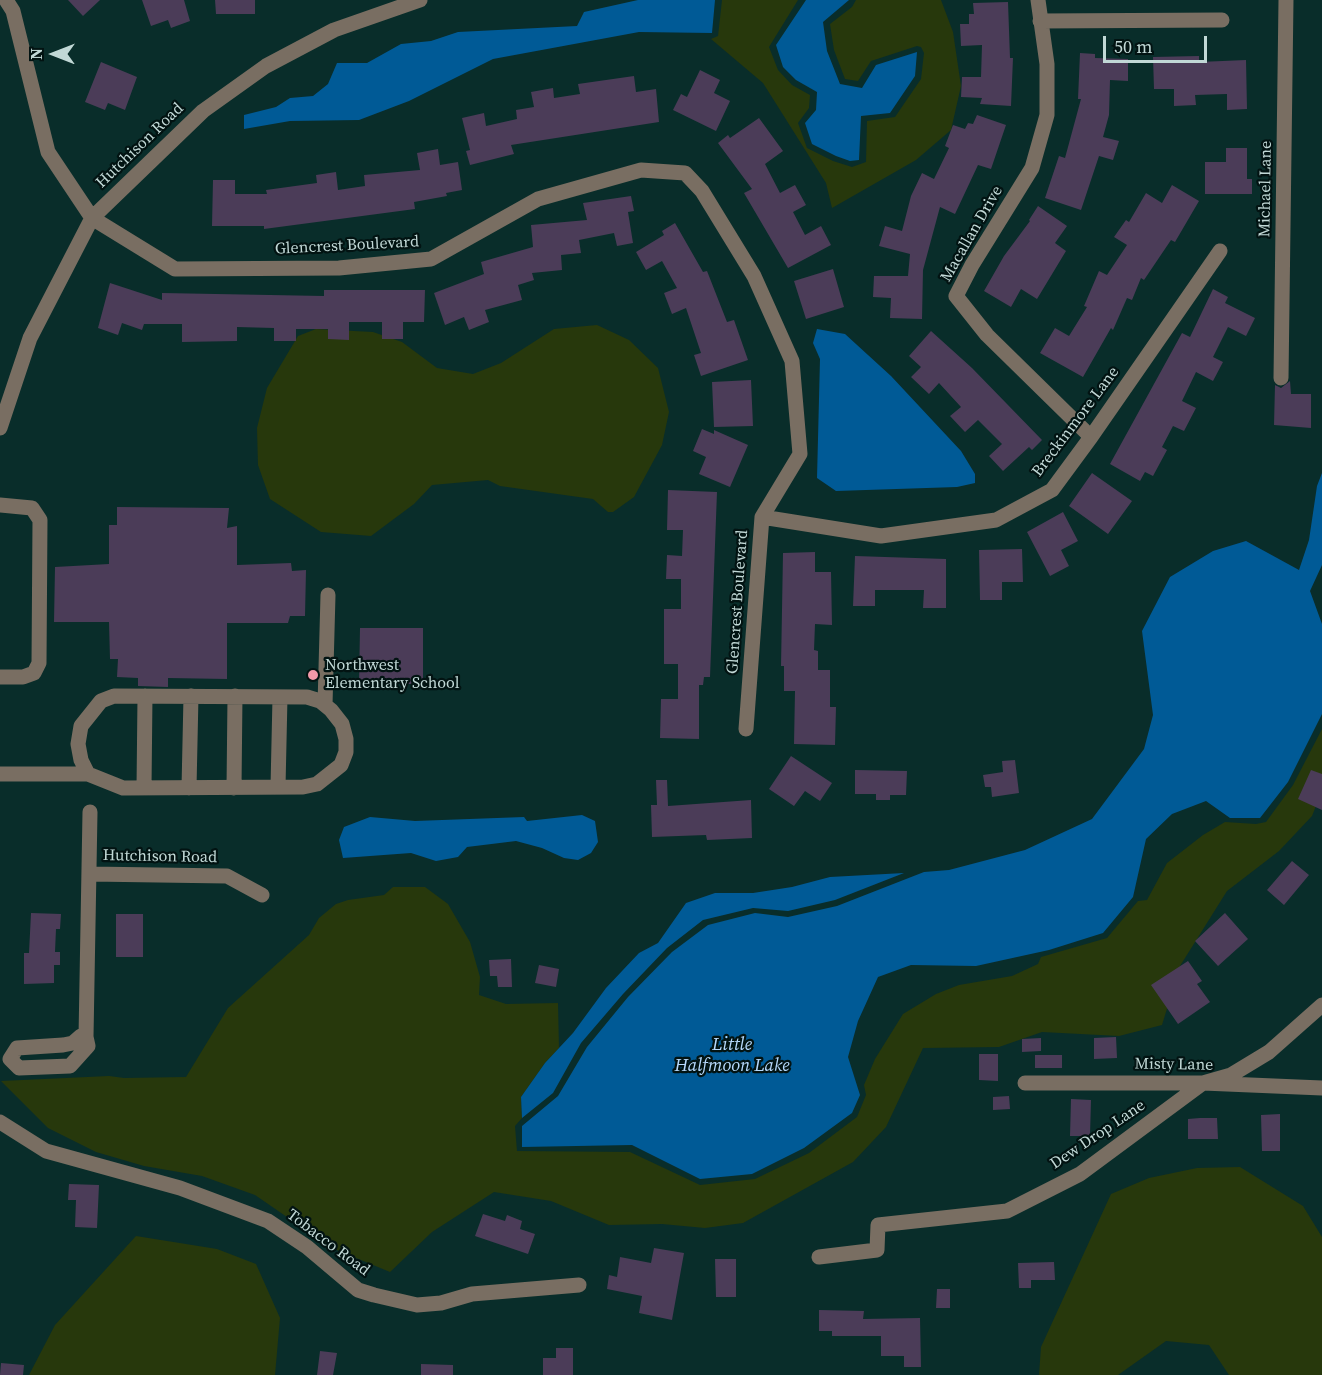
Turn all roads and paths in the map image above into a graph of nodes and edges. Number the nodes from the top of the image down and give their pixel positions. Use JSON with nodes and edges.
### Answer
{"nodes":[{"id":1,"x":6,"y":0,"type":"edge"},
{"id":2,"x":420,"y":0,"type":"edge"},
{"id":3,"x":1038,"y":0,"type":"edge"},
{"id":4,"x":1286,"y":0,"type":"edge"},
{"id":5,"x":1222,"y":20,"type":"dead end"},
{"id":6,"x":1040,"y":21,"type":"junction"},
{"id":7,"x":92,"y":218,"type":"junction"},
{"id":8,"x":1220,"y":250,"type":"dead end"},
{"id":9,"x":1281,"y":378,"type":"dead end"},
{"id":10,"x":0,"y":428,"type":"edge"},
{"id":11,"x":1091,"y":437,"type":"junction"},
{"id":12,"x":0,"y":505,"type":"edge"},
{"id":13,"x":762,"y":517,"type":"junction"},
{"id":14,"x":328,"y":595,"type":"dead end"},
{"id":15,"x":0,"y":677,"type":"edge"},
{"id":16,"x":145,"y":696,"type":"junction"},
{"id":17,"x":191,"y":696,"type":"junction"},
{"id":18,"x":235,"y":696,"type":"junction"},
{"id":19,"x":280,"y":697,"type":"junction"},
{"id":20,"x":325,"y":705,"type":"junction"},
{"id":21,"x":746,"y":729,"type":"dead end"},
{"id":22,"x":0,"y":774,"type":"edge"},
{"id":23,"x":88,"y":774,"type":"junction"},
{"id":24,"x":278,"y":787,"type":"junction"},
{"id":25,"x":144,"y":788,"type":"junction"},
{"id":26,"x":189,"y":788,"type":"junction"},
{"id":27,"x":234,"y":788,"type":"junction"},
{"id":28,"x":90,"y":812,"type":"dead end"},
{"id":29,"x":90,"y":874,"type":"junction"},
{"id":30,"x":261,"y":895,"type":"dead end"},
{"id":31,"x":1322,"y":1005,"type":"edge"},
{"id":32,"x":86,"y":1037,"type":"junction"},
{"id":33,"x":34,"y":1045,"type":"junction"},
{"id":34,"x":5,"y":1060,"type":"edge"},
{"id":35,"x":35,"y":1067,"type":"junction"},
{"id":36,"x":1025,"y":1083,"type":"dead end"},
{"id":37,"x":1203,"y":1083,"type":"junction"},
{"id":38,"x":1322,"y":1088,"type":"edge"},
{"id":39,"x":0,"y":1122,"type":"edge"},
{"id":40,"x":819,"y":1257,"type":"dead end"},
{"id":41,"x":579,"y":1285,"type":"dead end"}],
"edges":[{"from":1,"to":7,"type":"street"},
{"from":2,"to":7,"type":"street","name":"Hutchison Road"},
{"from":3,"to":6,"type":"street","name":"Macallan Drive"},
{"from":4,"to":9,"type":"street","name":"Michael Lane"},
{"from":5,"to":6,"type":"street"},
{"from":6,"to":11,"type":"street","name":"Macallan Drive"},
{"from":7,"to":10,"type":"street","name":"Hutchison Road"},
{"from":7,"to":13,"type":"street","name":"Glencrest Boulevard"},
{"from":8,"to":11,"type":"street","name":"Breckinmore Lane"},
{"from":11,"to":13,"type":"street","name":"Breckinmore Lane"},
{"from":12,"to":15,"type":"street"},
{"from":13,"to":21,"type":"street","name":"Glencrest Boulevard"},
{"from":14,"to":20,"type":"street"},
{"from":16,"to":17,"type":"street"},
{"from":16,"to":23,"type":"street"},
{"from":16,"to":25,"type":"street"},
{"from":17,"to":18,"type":"street"},
{"from":17,"to":26,"type":"street"},
{"from":18,"to":19,"type":"street"},
{"from":18,"to":27,"type":"street"},
{"from":19,"to":20,"type":"street"},
{"from":19,"to":24,"type":"street"},
{"from":20,"to":24,"type":"street"},
{"from":22,"to":23,"type":"street"},
{"from":23,"to":25,"type":"street"},
{"from":24,"to":27,"type":"street"},
{"from":25,"to":26,"type":"street"},
{"from":26,"to":27,"type":"street"},
{"from":28,"to":29,"type":"street"},
{"from":29,"to":30,"type":"street","name":"Hutchison Road"},
{"from":29,"to":32,"type":"street"},
{"from":31,"to":37,"type":"street","name":"Dew Drop Lane"},
{"from":32,"to":33,"type":"street"},
{"from":32,"to":35,"type":"street"},
{"from":33,"to":34,"type":"street"},
{"from":33,"to":35,"type":"street"},
{"from":34,"to":35,"type":"street"},
{"from":36,"to":37,"type":"street","name":"Misty Lane"},
{"from":37,"to":38,"type":"street","name":"Misty Lane"},
{"from":37,"to":40,"type":"street","name":"Dew Drop Lane"},
{"from":39,"to":41,"type":"street","name":"Tobacco Road"}]}
